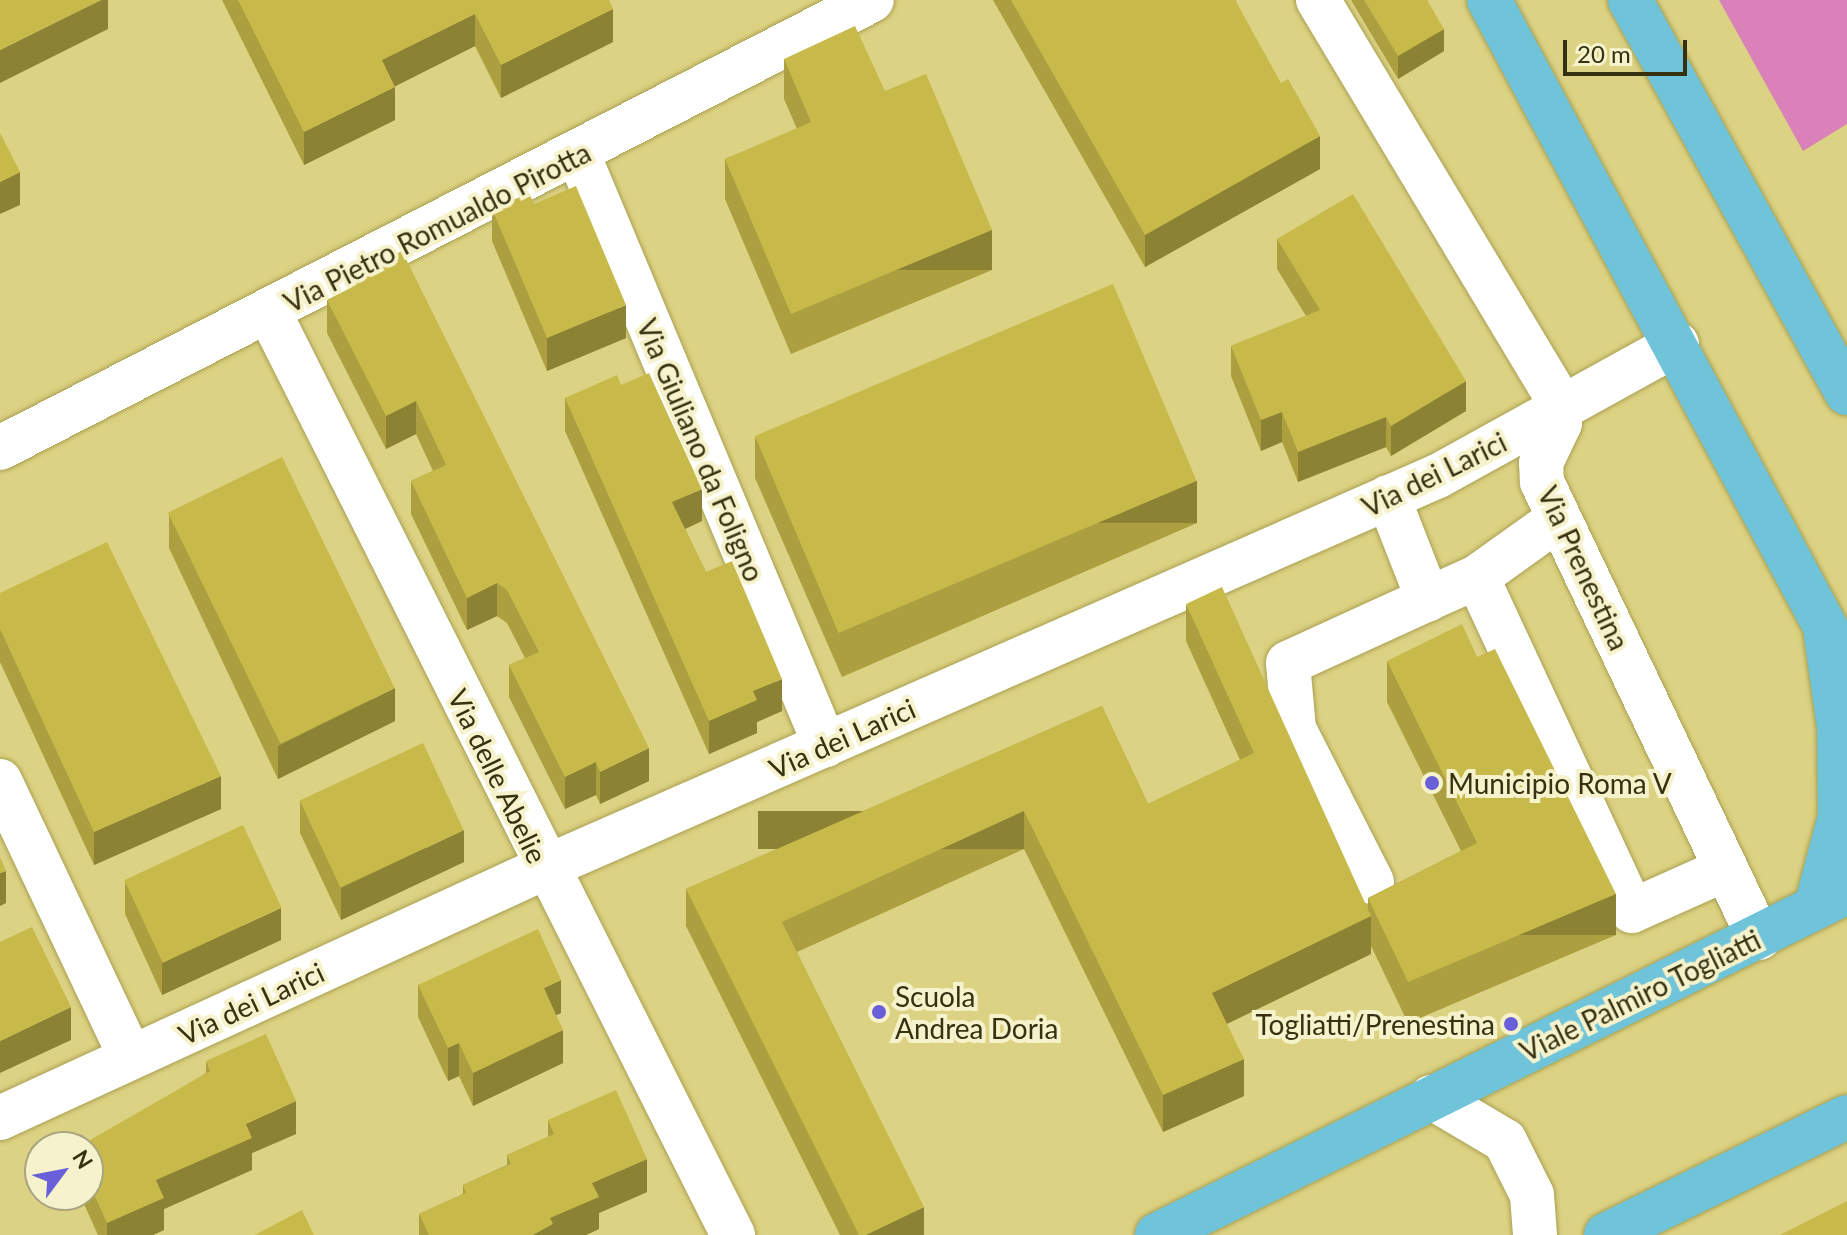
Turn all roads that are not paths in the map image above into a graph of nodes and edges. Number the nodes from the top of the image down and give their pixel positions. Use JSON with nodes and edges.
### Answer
{"nodes":[{"id":1,"x":872,"y":0,"type":"edge"},
{"id":2,"x":1318,"y":0,"type":"edge"},
{"id":3,"x":1489,"y":0,"type":"edge"},
{"id":4,"x":1630,"y":0,"type":"edge"},
{"id":5,"x":578,"y":154,"type":"junction"},
{"id":6,"x":270,"y":314,"type":"junction"},
{"id":7,"x":1677,"y":344,"type":"junction"},
{"id":8,"x":1845,"y":388,"type":"edge"},
{"id":9,"x":1560,"y":408,"type":"junction"},
{"id":10,"x":0,"y":448,"type":"edge"},
{"id":11,"x":1388,"y":497,"type":"junction"},
{"id":12,"x":1558,"y":519,"type":"junction"},
{"id":13,"x":1477,"y":577,"type":"junction"},
{"id":14,"x":1428,"y":599,"type":"junction"},
{"id":15,"x":1824,"y":626,"type":"junction"},
{"id":16,"x":1847,"y":667,"type":"edge"},
{"id":17,"x":825,"y":745,"type":"junction"},
{"id":18,"x":0,"y":781,"type":"edge"},
{"id":19,"x":544,"y":868,"type":"junction"},
{"id":20,"x":1726,"y":869,"type":"junction"},
{"id":21,"x":1372,"y":882,"type":"dead end"},
{"id":22,"x":1832,"y":900,"type":"edge"},
{"id":23,"x":1759,"y":938,"type":"junction"},
{"id":24,"x":131,"y":1058,"type":"junction"},
{"id":25,"x":1431,"y":1097,"type":"junction"},
{"id":26,"x":0,"y":1118,"type":"edge"},
{"id":27,"x":1844,"y":1124,"type":"edge"},
{"id":28,"x":733,"y":1235,"type":"edge"},
{"id":29,"x":1157,"y":1235,"type":"edge"},
{"id":30,"x":1535,"y":1235,"type":"edge"},
{"id":31,"x":1606,"y":1235,"type":"edge"}],
"edges":[{"from":1,"to":5,"type":"street","name":"Via Pietro Romualdo Pirotta"},
{"from":2,"to":9,"type":"street"},
{"from":3,"to":7,"type":"main road"},
{"from":4,"to":8,"type":"main road"},
{"from":5,"to":6,"type":"street","name":"Via Pietro Romualdo Pirotta"},
{"from":5,"to":17,"type":"street","name":"Via Giuliano da Foligno"},
{"from":6,"to":10,"type":"street","name":"Via Pietro Romualdo Pirotta"},
{"from":6,"to":19,"type":"street","name":"Via delle Abelie"},
{"from":7,"to":9,"type":"street","name":"Via dei Larici"},
{"from":7,"to":15,"type":"main road"},
{"from":9,"to":11,"type":"street","name":"Via dei Larici"},
{"from":9,"to":12,"type":"street","name":"Via Prenestina"},
{"from":11,"to":14,"type":"street"},
{"from":11,"to":17,"type":"street","name":"Via dei Larici"},
{"from":12,"to":13,"type":"street"},
{"from":12,"to":20,"type":"street","name":"Via Prenestina"},
{"from":13,"to":14,"type":"street"},
{"from":13,"to":20,"type":"street"},
{"from":14,"to":21,"type":"street"},
{"from":15,"to":16,"type":"main road"},
{"from":15,"to":22,"type":"main road"},
{"from":17,"to":19,"type":"street","name":"Via dei Larici"},
{"from":18,"to":24,"type":"street"},
{"from":19,"to":24,"type":"street","name":"Via dei Larici"},
{"from":19,"to":28,"type":"street","name":"Via delle Abelie"},
{"from":20,"to":23,"type":"street","name":"Via Prenestina"},
{"from":22,"to":23,"type":"main road","name":"Viale Palmiro Togliatti"},
{"from":23,"to":25,"type":"main road","name":"Viale Palmiro Togliatti"},
{"from":24,"to":26,"type":"street","name":"Via dei Larici"},
{"from":25,"to":29,"type":"main road","name":"Viale Palmiro Togliatti"},
{"from":25,"to":30,"type":"street"},
{"from":27,"to":31,"type":"main road"}]}
